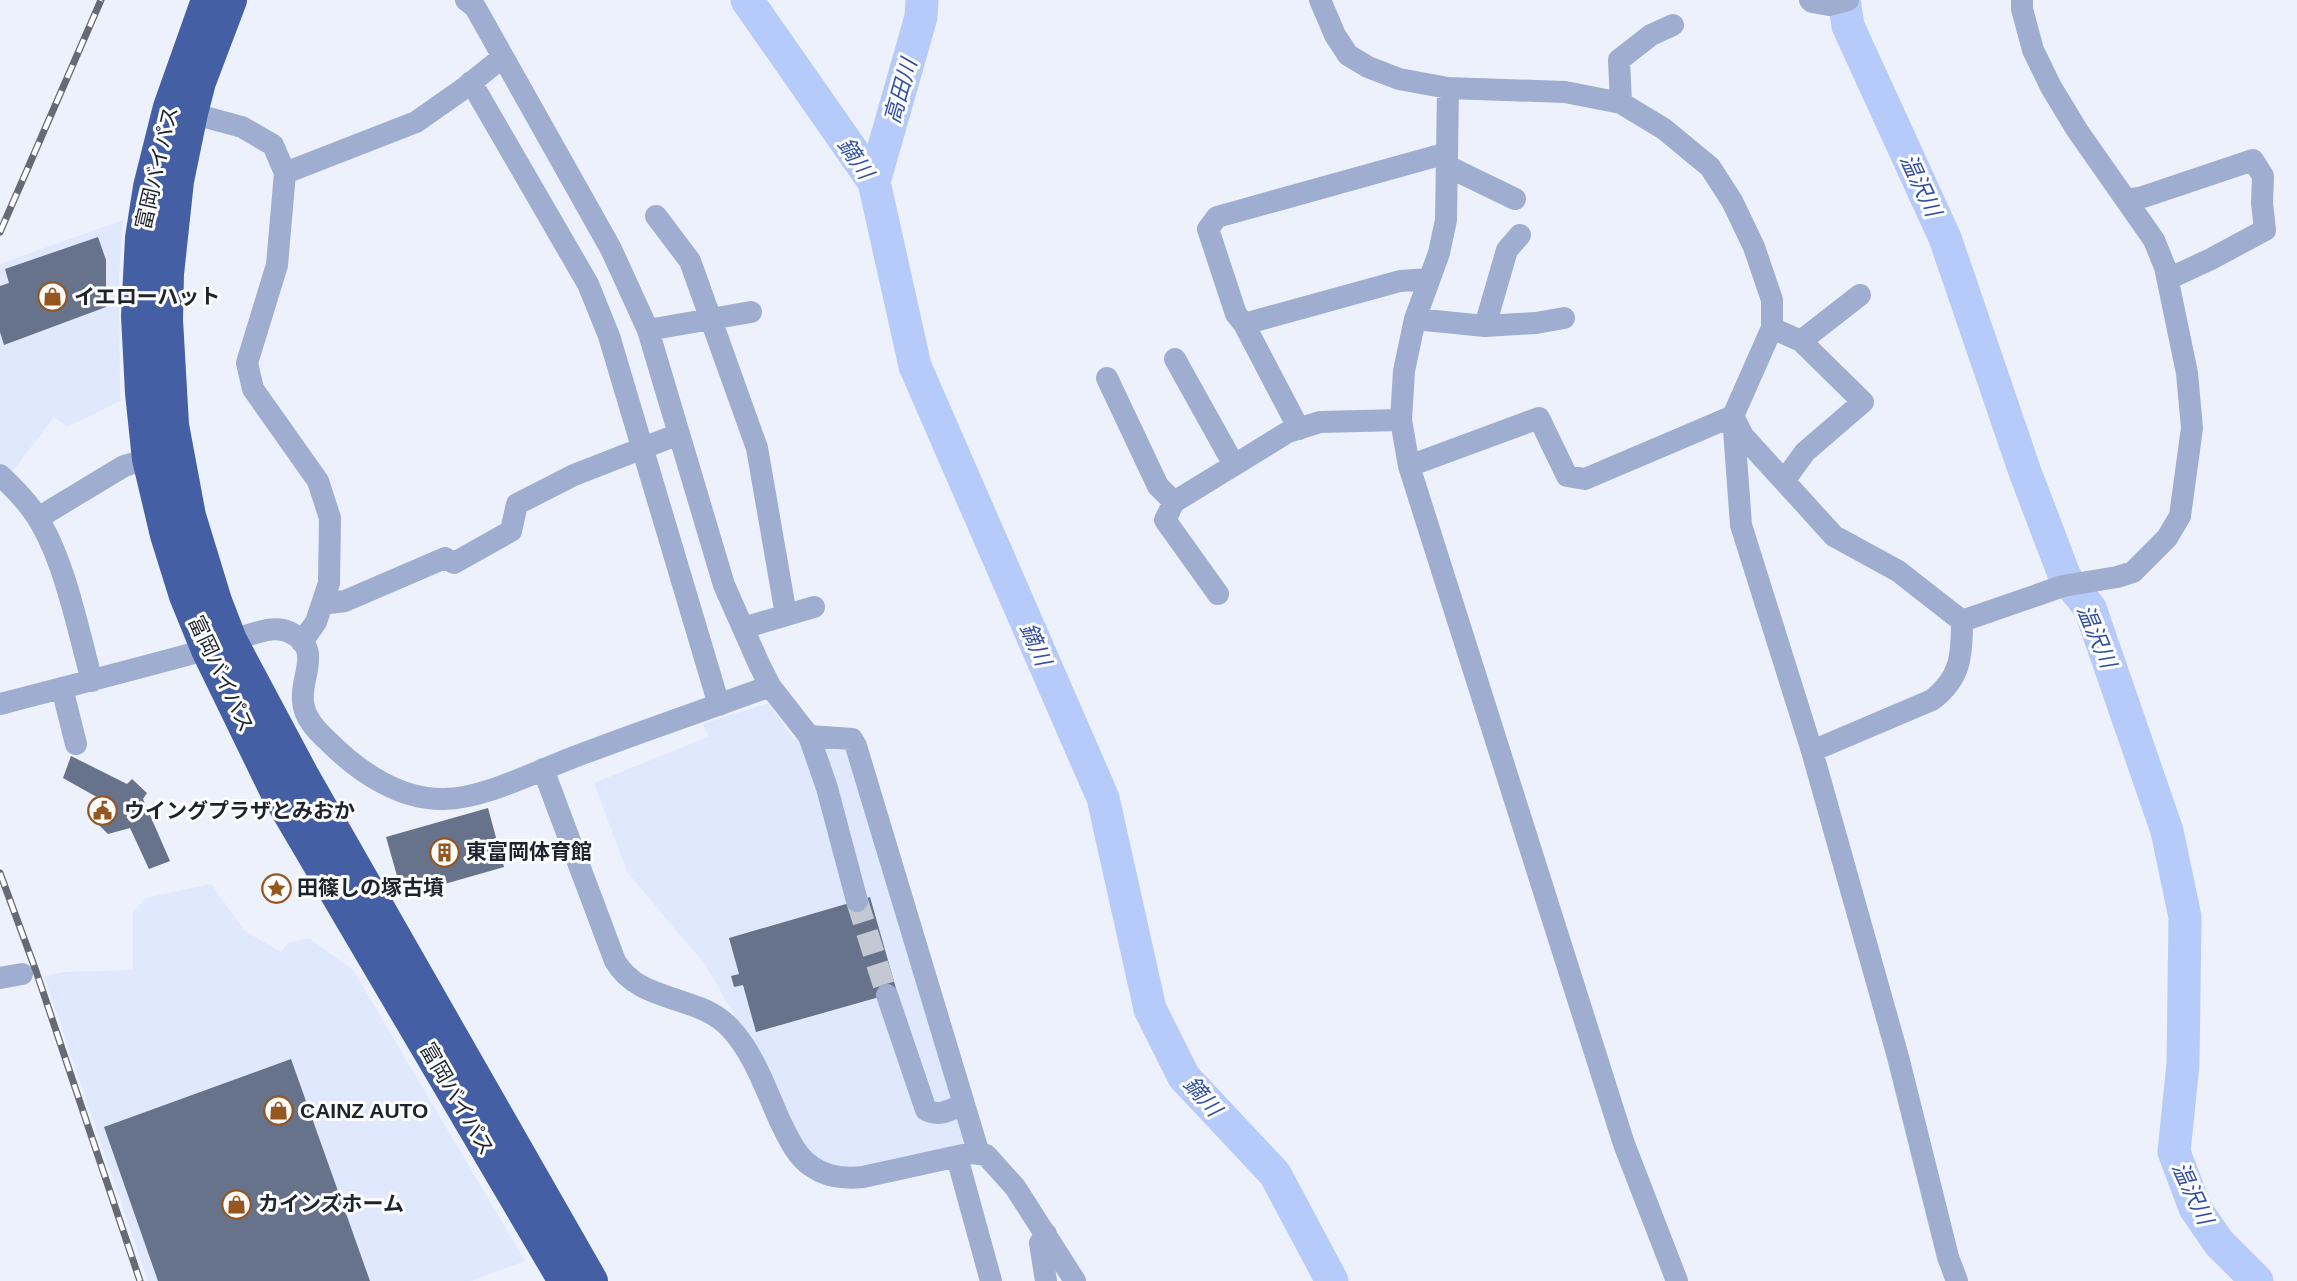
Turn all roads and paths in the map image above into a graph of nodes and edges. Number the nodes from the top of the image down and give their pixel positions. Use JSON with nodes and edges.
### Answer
{"nodes":[{"id":1,"x":207,"y":0,"type":"edge"},
{"id":2,"x":231,"y":0,"type":"edge"},
{"id":3,"x":466,"y":0,"type":"edge"},
{"id":4,"x":1320,"y":0,"type":"edge"},
{"id":5,"x":2022,"y":0,"type":"edge"},
{"id":6,"x":1673,"y":25,"type":"dead end"},
{"id":7,"x":503,"y":57,"type":"junction"},
{"id":8,"x":471,"y":82,"type":"junction"},
{"id":9,"x":1448,"y":88,"type":"junction"},
{"id":10,"x":1621,"y":103,"type":"junction"},
{"id":11,"x":180,"y":110,"type":"junction"},
{"id":12,"x":1447,"y":160,"type":"junction"},
{"id":13,"x":285,"y":173,"type":"junction"},
{"id":14,"x":1515,"y":199,"type":"dead end"},
{"id":15,"x":2126,"y":200,"type":"junction"},
{"id":16,"x":656,"y":216,"type":"dead end"},
{"id":17,"x":1520,"y":236,"type":"dead end"},
{"id":18,"x":1429,"y":279,"type":"junction"},
{"id":19,"x":2168,"y":279,"type":"junction"},
{"id":20,"x":1860,"y":295,"type":"dead end"},
{"id":21,"x":751,"y":312,"type":"dead end"},
{"id":22,"x":1564,"y":318,"type":"dead end"},
{"id":23,"x":1414,"y":319,"type":"junction"},
{"id":24,"x":711,"y":320,"type":"junction"},
{"id":25,"x":1244,"y":324,"type":"junction"},
{"id":26,"x":1485,"y":326,"type":"junction"},
{"id":27,"x":1772,"y":328,"type":"junction"},
{"id":28,"x":648,"y":330,"type":"junction"},
{"id":29,"x":1801,"y":341,"type":"junction"},
{"id":30,"x":1175,"y":359,"type":"dead end"},
{"id":31,"x":1107,"y":378,"type":"dead end"},
{"id":32,"x":1732,"y":416,"type":"junction"},
{"id":33,"x":1401,"y":420,"type":"junction"},
{"id":34,"x":1299,"y":429,"type":"junction"},
{"id":35,"x":679,"y":434,"type":"junction"},
{"id":36,"x":642,"y":448,"type":"junction"},
{"id":37,"x":148,"y":459,"type":"junction"},
{"id":38,"x":1234,"y":465,"type":"junction"},
{"id":39,"x":1409,"y":466,"type":"junction"},
{"id":40,"x":0,"y":475,"type":"edge"},
{"id":41,"x":1784,"y":481,"type":"junction"},
{"id":42,"x":1174,"y":501,"type":"junction"},
{"id":43,"x":38,"y":518,"type":"junction"},
{"id":44,"x":1218,"y":594,"type":"dead end"},
{"id":45,"x":322,"y":604,"type":"junction"},
{"id":46,"x":814,"y":607,"type":"dead end"},
{"id":47,"x":786,"y":615,"type":"junction"},
{"id":48,"x":1962,"y":621,"type":"junction"},
{"id":49,"x":743,"y":628,"type":"junction"},
{"id":50,"x":302,"y":642,"type":"junction"},
{"id":51,"x":219,"y":645,"type":"junction"},
{"id":52,"x":92,"y":681,"type":"junction"},
{"id":53,"x":770,"y":686,"type":"junction"},
{"id":54,"x":62,"y":688,"type":"junction"},
{"id":55,"x":0,"y":704,"type":"edge"},
{"id":56,"x":719,"y":705,"type":"junction"},
{"id":57,"x":809,"y":736,"type":"junction"},
{"id":58,"x":76,"y":744,"type":"dead end"},
{"id":59,"x":1812,"y":751,"type":"junction"},
{"id":60,"x":543,"y":769,"type":"junction"},
{"id":61,"x":857,"y":901,"type":"tunnel mouth"},
{"id":62,"x":22,"y":974,"type":"dead end"},
{"id":63,"x":0,"y":978,"type":"edge"},
{"id":64,"x":887,"y":995,"type":"tunnel mouth"},
{"id":65,"x":964,"y":1104,"type":"junction"},
{"id":66,"x":968,"y":1156,"type":"junction"},
{"id":67,"x":1046,"y":1234,"type":"junction"},
{"id":68,"x":564,"y":1281,"type":"edge"},
{"id":69,"x":592,"y":1281,"type":"edge"},
{"id":70,"x":991,"y":1281,"type":"edge"},
{"id":71,"x":1046,"y":1281,"type":"edge"},
{"id":72,"x":1075,"y":1281,"type":"edge"},
{"id":73,"x":1677,"y":1281,"type":"edge"},
{"id":74,"x":1957,"y":1281,"type":"edge"}],
"edges":[{"from":1,"to":11,"type":"highway","name":"富岡バイパス"},
{"from":2,"to":11,"type":"highway","name":"富岡バイパス"},
{"from":3,"to":7,"type":"street"},
{"from":4,"to":9,"type":"street"},
{"from":5,"to":15,"type":"street"},
{"from":6,"to":10,"type":"street"},
{"from":7,"to":8,"type":"street"},
{"from":7,"to":28,"type":"street"},
{"from":8,"to":13,"type":"street"},
{"from":8,"to":36,"type":"street"},
{"from":9,"to":10,"type":"street"},
{"from":9,"to":12,"type":"street"},
{"from":10,"to":27,"type":"street"},
{"from":11,"to":13,"type":"street"},
{"from":11,"to":37,"type":"highway","name":"富岡バイパス"},
{"from":11,"to":51,"type":"highway","name":"富岡バイパス"},
{"from":12,"to":14,"type":"street"},
{"from":12,"to":18,"type":"street"},
{"from":12,"to":25,"type":"street"},
{"from":13,"to":45,"type":"street"},
{"from":15,"to":19,"type":"street"},
{"from":15,"to":19,"type":"street"},
{"from":16,"to":24,"type":"street"},
{"from":17,"to":26,"type":"street"},
{"from":18,"to":23,"type":"street"},
{"from":18,"to":25,"type":"street"},
{"from":19,"to":48,"type":"street"},
{"from":20,"to":29,"type":"street"},
{"from":21,"to":24,"type":"street"},
{"from":22,"to":26,"type":"street"},
{"from":23,"to":26,"type":"street"},
{"from":23,"to":33,"type":"street"},
{"from":24,"to":28,"type":"street"},
{"from":24,"to":47,"type":"street"},
{"from":25,"to":34,"type":"street"},
{"from":27,"to":29,"type":"street"},
{"from":27,"to":32,"type":"street"},
{"from":28,"to":35,"type":"street"},
{"from":29,"to":41,"type":"street"},
{"from":30,"to":38,"type":"street"},
{"from":31,"to":42,"type":"street"},
{"from":32,"to":39,"type":"street"},
{"from":32,"to":41,"type":"street"},
{"from":32,"to":59,"type":"street"},
{"from":33,"to":34,"type":"street"},
{"from":33,"to":39,"type":"street"},
{"from":34,"to":38,"type":"street"},
{"from":35,"to":36,"type":"street"},
{"from":35,"to":49,"type":"street"},
{"from":36,"to":45,"type":"street"},
{"from":36,"to":56,"type":"street"},
{"from":37,"to":43,"type":"street"},
{"from":37,"to":51,"type":"highway","name":"富岡バイパス"},
{"from":38,"to":42,"type":"street"},
{"from":39,"to":73,"type":"street"},
{"from":40,"to":43,"type":"street"},
{"from":41,"to":48,"type":"street"},
{"from":42,"to":44,"type":"street"},
{"from":43,"to":52,"type":"street"},
{"from":45,"to":50,"type":"street"},
{"from":46,"to":47,"type":"street"},
{"from":47,"to":49,"type":"street"},
{"from":48,"to":59,"type":"street"},
{"from":49,"to":53,"type":"street"},
{"from":50,"to":51,"type":"street"},
{"from":50,"to":60,"type":"street"},
{"from":51,"to":52,"type":"street"},
{"from":51,"to":68,"type":"highway","name":"富岡バイパス"},
{"from":51,"to":69,"type":"highway","name":"富岡バイパス"},
{"from":52,"to":54,"type":"street"},
{"from":53,"to":56,"type":"street"},
{"from":53,"to":57,"type":"street"},
{"from":54,"to":55,"type":"street"},
{"from":54,"to":58,"type":"street"},
{"from":56,"to":60,"type":"street"},
{"from":57,"to":61,"type":"street"},
{"from":57,"to":65,"type":"street"},
{"from":59,"to":74,"type":"street"},
{"from":60,"to":66,"type":"street"},
{"from":62,"to":63,"type":"street"},
{"from":64,"to":65,"type":"street"},
{"from":65,"to":66,"type":"street"},
{"from":66,"to":67,"type":"street"},
{"from":66,"to":70,"type":"street"},
{"from":67,"to":71,"type":"street"},
{"from":67,"to":72,"type":"street"}]}
